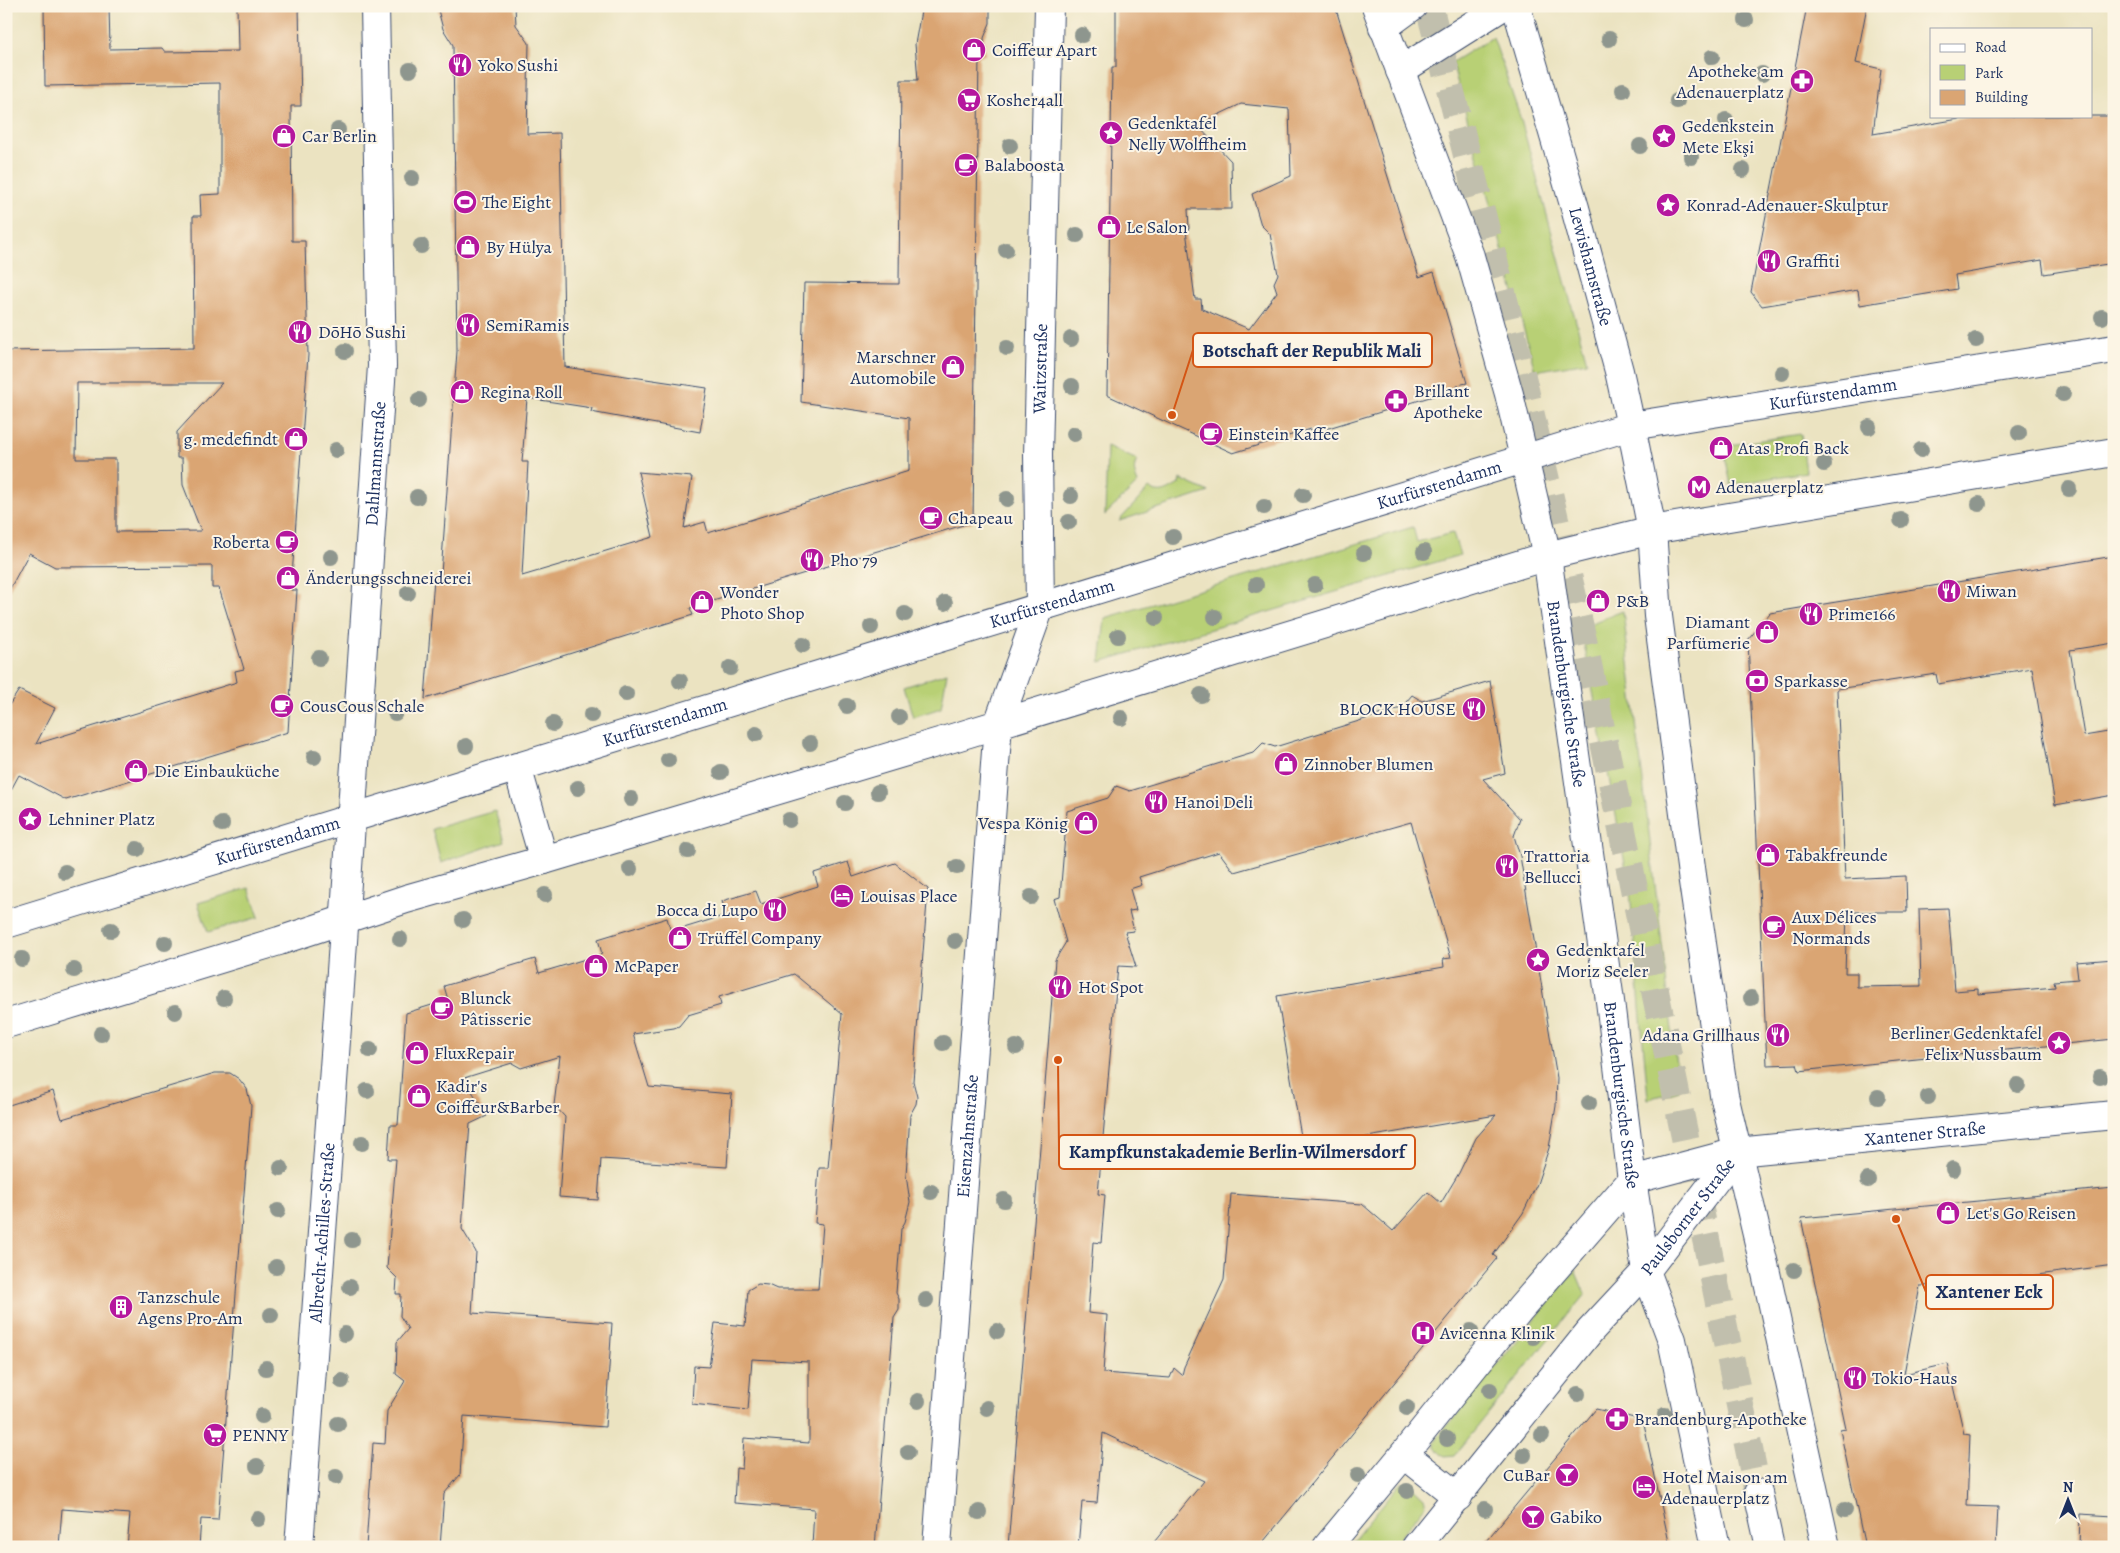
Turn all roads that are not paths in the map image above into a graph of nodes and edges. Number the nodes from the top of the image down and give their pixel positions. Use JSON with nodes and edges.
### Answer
{"nodes":[{"id":1,"x":375,"y":6,"type":"edge"},
{"id":2,"x":1049,"y":6,"type":"edge"},
{"id":3,"x":1413,"y":6,"type":"edge"},
{"id":4,"x":1503,"y":6,"type":"edge"},
{"id":5,"x":1516,"y":6,"type":"edge"},
{"id":6,"x":1380,"y":17,"type":"edge"},
{"id":7,"x":1400,"y":71,"type":"junction"},
{"id":8,"x":2114,"y":349,"type":"edge"},
{"id":9,"x":1632,"y":426,"type":"junction"},
{"id":10,"x":2114,"y":452,"type":"edge"},
{"id":11,"x":1525,"y":459,"type":"junction"},
{"id":12,"x":1652,"y":530,"type":"junction"},
{"id":13,"x":1547,"y":556,"type":"junction"},
{"id":14,"x":1040,"y":607,"type":"junction"},
{"id":15,"x":998,"y":724,"type":"junction"},
{"id":16,"x":517,"y":767,"type":"junction"},
{"id":17,"x":350,"y":818,"type":"junction"},
{"id":18,"x":544,"y":860,"type":"junction"},
{"id":19,"x":345,"y":919,"type":"junction"},
{"id":20,"x":6,"y":924,"type":"edge"},
{"id":21,"x":6,"y":1024,"type":"edge"},
{"id":22,"x":2114,"y":1115,"type":"edge"},
{"id":23,"x":1737,"y":1152,"type":"junction"},
{"id":24,"x":1632,"y":1180,"type":"junction"},
{"id":25,"x":1646,"y":1271,"type":"junction"},
{"id":26,"x":1404,"y":1454,"type":"junction"},
{"id":27,"x":1758,"y":1493,"type":"tunnel mouth"},
{"id":28,"x":1458,"y":1497,"type":"junction"},
{"id":29,"x":299,"y":1547,"type":"edge"},
{"id":30,"x":937,"y":1547,"type":"edge"},
{"id":31,"x":1327,"y":1547,"type":"edge"},
{"id":32,"x":1416,"y":1547,"type":"edge"},
{"id":33,"x":1716,"y":1547,"type":"edge"},
{"id":34,"x":1770,"y":1547,"type":"edge"},
{"id":35,"x":1826,"y":1547,"type":"edge"}],
"edges":[{"from":1,"to":17,"type":"main road","name":"Dahlmannstraße"},
{"from":2,"to":14,"type":"main road","name":"Waitzstraße"},
{"from":3,"to":6,"type":"main road"},
{"from":4,"to":7,"type":"main road"},
{"from":5,"to":9,"type":"main road","name":"Lewishamstraße"},
{"from":6,"to":7,"type":"main road"},
{"from":7,"to":11,"type":"main road"},
{"from":8,"to":9,"type":"main road","name":"Kurfürstendamm"},
{"from":9,"to":11,"type":"main road","name":"Kurfürstendamm"},
{"from":9,"to":12,"type":"main road","name":"Lewishamstraße"},
{"from":10,"to":12,"type":"main road"},
{"from":11,"to":13,"type":"main road","name":"Brandenburgische Straße"},
{"from":11,"to":14,"type":"main road","name":"Kurfürstendamm"},
{"from":12,"to":13,"type":"main road"},
{"from":12,"to":23,"type":"main road"},
{"from":13,"to":15,"type":"main road"},
{"from":13,"to":24,"type":"main road","name":"Brandenburgische Straße"},
{"from":14,"to":15,"type":"main road","name":"Waitzstraße"},
{"from":14,"to":16,"type":"main road","name":"Kurfürstendamm"},
{"from":15,"to":18,"type":"main road"},
{"from":15,"to":30,"type":"main road","name":"Eisenzahnstraße"},
{"from":16,"to":17,"type":"main road","name":"Kurfürstendamm"},
{"from":16,"to":18,"type":"main road"},
{"from":17,"to":19,"type":"main road","name":"Dahlmannstraße"},
{"from":17,"to":20,"type":"main road","name":"Kurfürstendamm"},
{"from":18,"to":19,"type":"main road"},
{"from":19,"to":21,"type":"main road"},
{"from":19,"to":29,"type":"main road","name":"Albrecht-Achilles-Straße"},
{"from":22,"to":23,"type":"main road","name":"Xantener Straße"},
{"from":23,"to":24,"type":"main road","name":"Paulsborner Straße"},
{"from":23,"to":25,"type":"main road","name":"Paulsborner Straße"},
{"from":23,"to":35,"type":"main road"},
{"from":24,"to":25,"type":"main road","name":"Brandenburgische Straße"},
{"from":24,"to":26,"type":"main road"},
{"from":25,"to":28,"type":"main road","name":"Paulsborner Straße"},
{"from":25,"to":33,"type":"main road","name":"Brandenburgische Straße"},
{"from":26,"to":28,"type":"main road"},
{"from":26,"to":31,"type":"main road"},
{"from":27,"to":34,"type":"main road"},
{"from":28,"to":32,"type":"main road","name":"Paulsborner Straße"}]}
